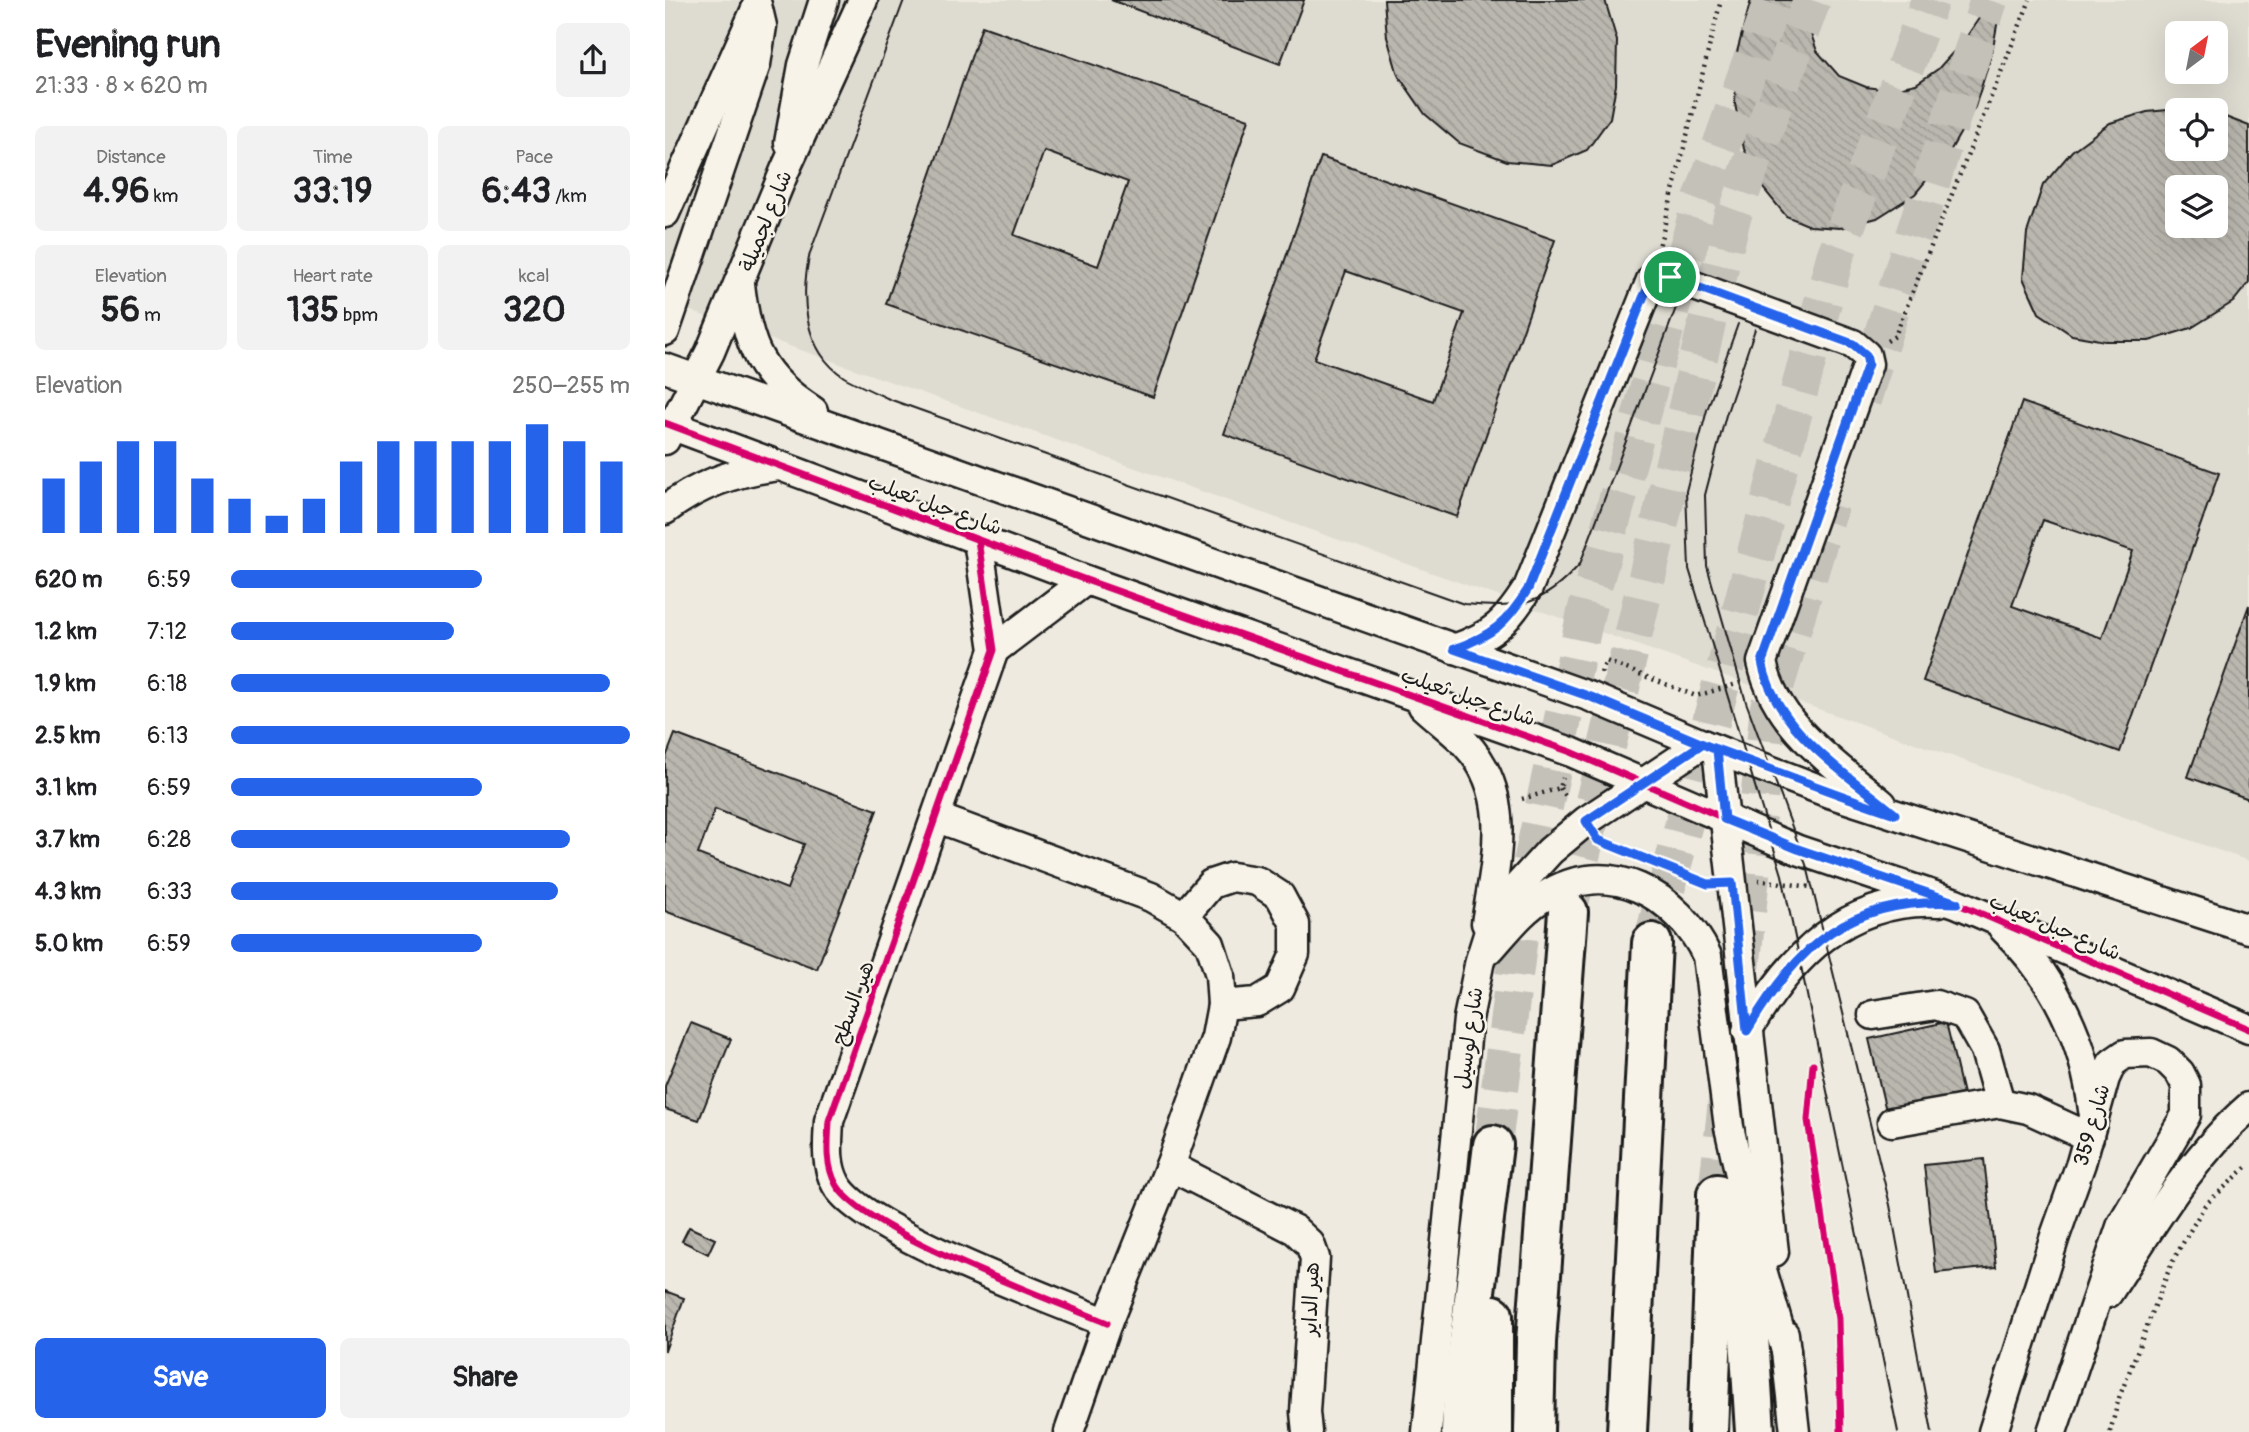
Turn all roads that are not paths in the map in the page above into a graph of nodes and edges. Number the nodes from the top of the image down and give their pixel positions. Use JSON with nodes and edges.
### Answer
{"nodes":[{"id":1,"x":824,"y":0,"type":"edge"},
{"id":2,"x":863,"y":0,"type":"edge"},
{"id":3,"x":758,"y":3,"type":"edge"},
{"id":4,"x":785,"y":170,"type":"junction"},
{"id":5,"x":665,"y":211,"type":"edge"},
{"id":6,"x":740,"y":284,"type":"junction"},
{"id":7,"x":665,"y":331,"type":"edge"},
{"id":8,"x":665,"y":368,"type":"edge"},
{"id":9,"x":698,"y":379,"type":"junction"},
{"id":10,"x":667,"y":423,"type":"edge"},
{"id":11,"x":851,"y":435,"type":"junction"},
{"id":12,"x":778,"y":466,"type":"junction"},
{"id":13,"x":665,"y":510,"type":"edge"},
{"id":14,"x":978,"y":540,"type":"junction"},
{"id":15,"x":1086,"y":580,"type":"junction"},
{"id":16,"x":1454,"y":649,"type":"junction"},
{"id":17,"x":994,"y":650,"type":"junction"},
{"id":18,"x":1410,"y":695,"type":"junction"},
{"id":19,"x":1710,"y":747,"type":"junction"},
{"id":20,"x":1646,"y":784,"type":"junction"},
{"id":21,"x":1895,"y":814,"type":"junction"},
{"id":22,"x":938,"y":818,"type":"junction"},
{"id":23,"x":1724,"y":819,"type":"junction"},
{"id":24,"x":2122,"y":887,"type":"junction"},
{"id":25,"x":1957,"y":903,"type":"junction"},
{"id":26,"x":1568,"y":912,"type":"tunnel mouth"},
{"id":27,"x":1184,"y":916,"type":"junction"},
{"id":28,"x":1993,"y":919,"type":"junction"},
{"id":29,"x":2249,"y":929,"type":"edge"},
{"id":30,"x":2249,"y":939,"type":"edge"},
{"id":31,"x":1652,"y":943,"type":"tunnel mouth"},
{"id":32,"x":1480,"y":960,"type":"junction"},
{"id":33,"x":1222,"y":1005,"type":"junction"},
{"id":34,"x":1873,"y":1015,"type":"dead end"},
{"id":35,"x":2249,"y":1028,"type":"edge"},
{"id":36,"x":1747,"y":1031,"type":"junction"},
{"id":37,"x":2000,"y":1103,"type":"junction"},
{"id":38,"x":2249,"y":1107,"type":"edge"},
{"id":39,"x":1892,"y":1122,"type":"dead end"},
{"id":40,"x":2091,"y":1129,"type":"junction"},
{"id":41,"x":1170,"y":1166,"type":"junction"},
{"id":42,"x":1107,"y":1323,"type":"junction"},
{"id":43,"x":2087,"y":1325,"type":"junction"},
{"id":44,"x":1786,"y":1351,"type":"junction"},
{"id":45,"x":1069,"y":1432,"type":"edge"},
{"id":46,"x":1307,"y":1432,"type":"edge"},
{"id":47,"x":1427,"y":1432,"type":"edge"},
{"id":48,"x":1461,"y":1432,"type":"edge"},
{"id":49,"x":1493,"y":1432,"type":"edge"},
{"id":50,"x":1534,"y":1432,"type":"edge"},
{"id":51,"x":1627,"y":1432,"type":"edge"},
{"id":52,"x":1708,"y":1432,"type":"edge"},
{"id":53,"x":1755,"y":1432,"type":"edge"},
{"id":54,"x":1795,"y":1432,"type":"edge"},
{"id":55,"x":1993,"y":1432,"type":"edge"},
{"id":56,"x":2052,"y":1432,"type":"edge"}],
"edges":[{"from":1,"to":4,"type":"street"},
{"from":2,"to":4,"type":"street","name":"شارع لجميلة"},
{"from":3,"to":5,"type":"street"},
{"from":3,"to":7,"type":"street"},
{"from":4,"to":6,"type":"street","name":"شارع لجميلة"},
{"from":6,"to":9,"type":"street","name":"شارع لجميلة"},
{"from":6,"to":11,"type":"street"},
{"from":8,"to":9,"type":"street","name":"شارع جبل ثعيلب"},
{"from":9,"to":10,"type":"street","name":"شارع لجميلة"},
{"from":9,"to":11,"type":"street","name":"شارع جبل ثعيلب"},
{"from":10,"to":12,"type":"street","name":"شارع جبل ثعيلب"},
{"from":11,"to":16,"type":"street","name":"شارع جبل ثعيلب"},
{"from":12,"to":13,"type":"street"},
{"from":12,"to":14,"type":"street","name":"شارع جبل ثعيلب"},
{"from":14,"to":15,"type":"street","name":"شارع جبل ثعيلب"},
{"from":14,"to":17,"type":"street","name":"هير السطح"},
{"from":15,"to":17,"type":"street"},
{"from":15,"to":18,"type":"street","name":"شارع جبل ثعيلب"},
{"from":16,"to":19,"type":"street","name":"شارع جبل ثعيلب"},
{"from":16,"to":21,"type":"street"},
{"from":17,"to":22,"type":"street","name":"هير السطح"},
{"from":18,"to":20,"type":"street","name":"شارع جبل ثعيلب"},
{"from":18,"to":32,"type":"street"},
{"from":19,"to":20,"type":"street","name":"شارع لوسيل"},
{"from":19,"to":21,"type":"street","name":"شارع جبل ثعيلب"},
{"from":19,"to":23,"type":"street"},
{"from":20,"to":23,"type":"street","name":"شارع جبل ثعيلب"},
{"from":20,"to":32,"type":"street","name":"شارع لوسيل"},
{"from":21,"to":24,"type":"street","name":"شارع جبل ثعيلب"},
{"from":22,"to":27,"type":"street"},
{"from":22,"to":42,"type":"street","name":"هير السطح"},
{"from":23,"to":25,"type":"street","name":"شارع جبل ثعيلب"},
{"from":23,"to":36,"type":"street"},
{"from":24,"to":29,"type":"street","name":"شارع جبل ثعيلب"},
{"from":24,"to":30,"type":"street"},
{"from":25,"to":28,"type":"street","name":"شارع جبل ثعيلب"},
{"from":25,"to":36,"type":"street"},
{"from":26,"to":50,"type":"highway"},
{"from":27,"to":33,"type":"street"},
{"from":27,"to":33,"type":"street"},
{"from":28,"to":35,"type":"street","name":"شارع جبل ثعيلب"},
{"from":28,"to":40,"type":"street"},
{"from":31,"to":51,"type":"highway"},
{"from":32,"to":44,"type":"street"},
{"from":32,"to":47,"type":"street","name":"شارع لوسيل"},
{"from":33,"to":41,"type":"street"},
{"from":34,"to":37,"type":"street"},
{"from":36,"to":44,"type":"street"},
{"from":37,"to":39,"type":"street"},
{"from":37,"to":40,"type":"street"},
{"from":38,"to":43,"type":"street"},
{"from":40,"to":43,"type":"street","name":"شارع 359"},
{"from":40,"to":55,"type":"street","name":"شارع 359"},
{"from":41,"to":42,"type":"street"},
{"from":41,"to":46,"type":"street","name":"هير الداير"},
{"from":42,"to":45,"type":"street"},
{"from":43,"to":56,"type":"street","name":"شارع 359"},
{"from":44,"to":54,"type":"street"},
{"from":48,"to":49,"type":"highway"},
{"from":52,"to":53,"type":"highway"}]}
